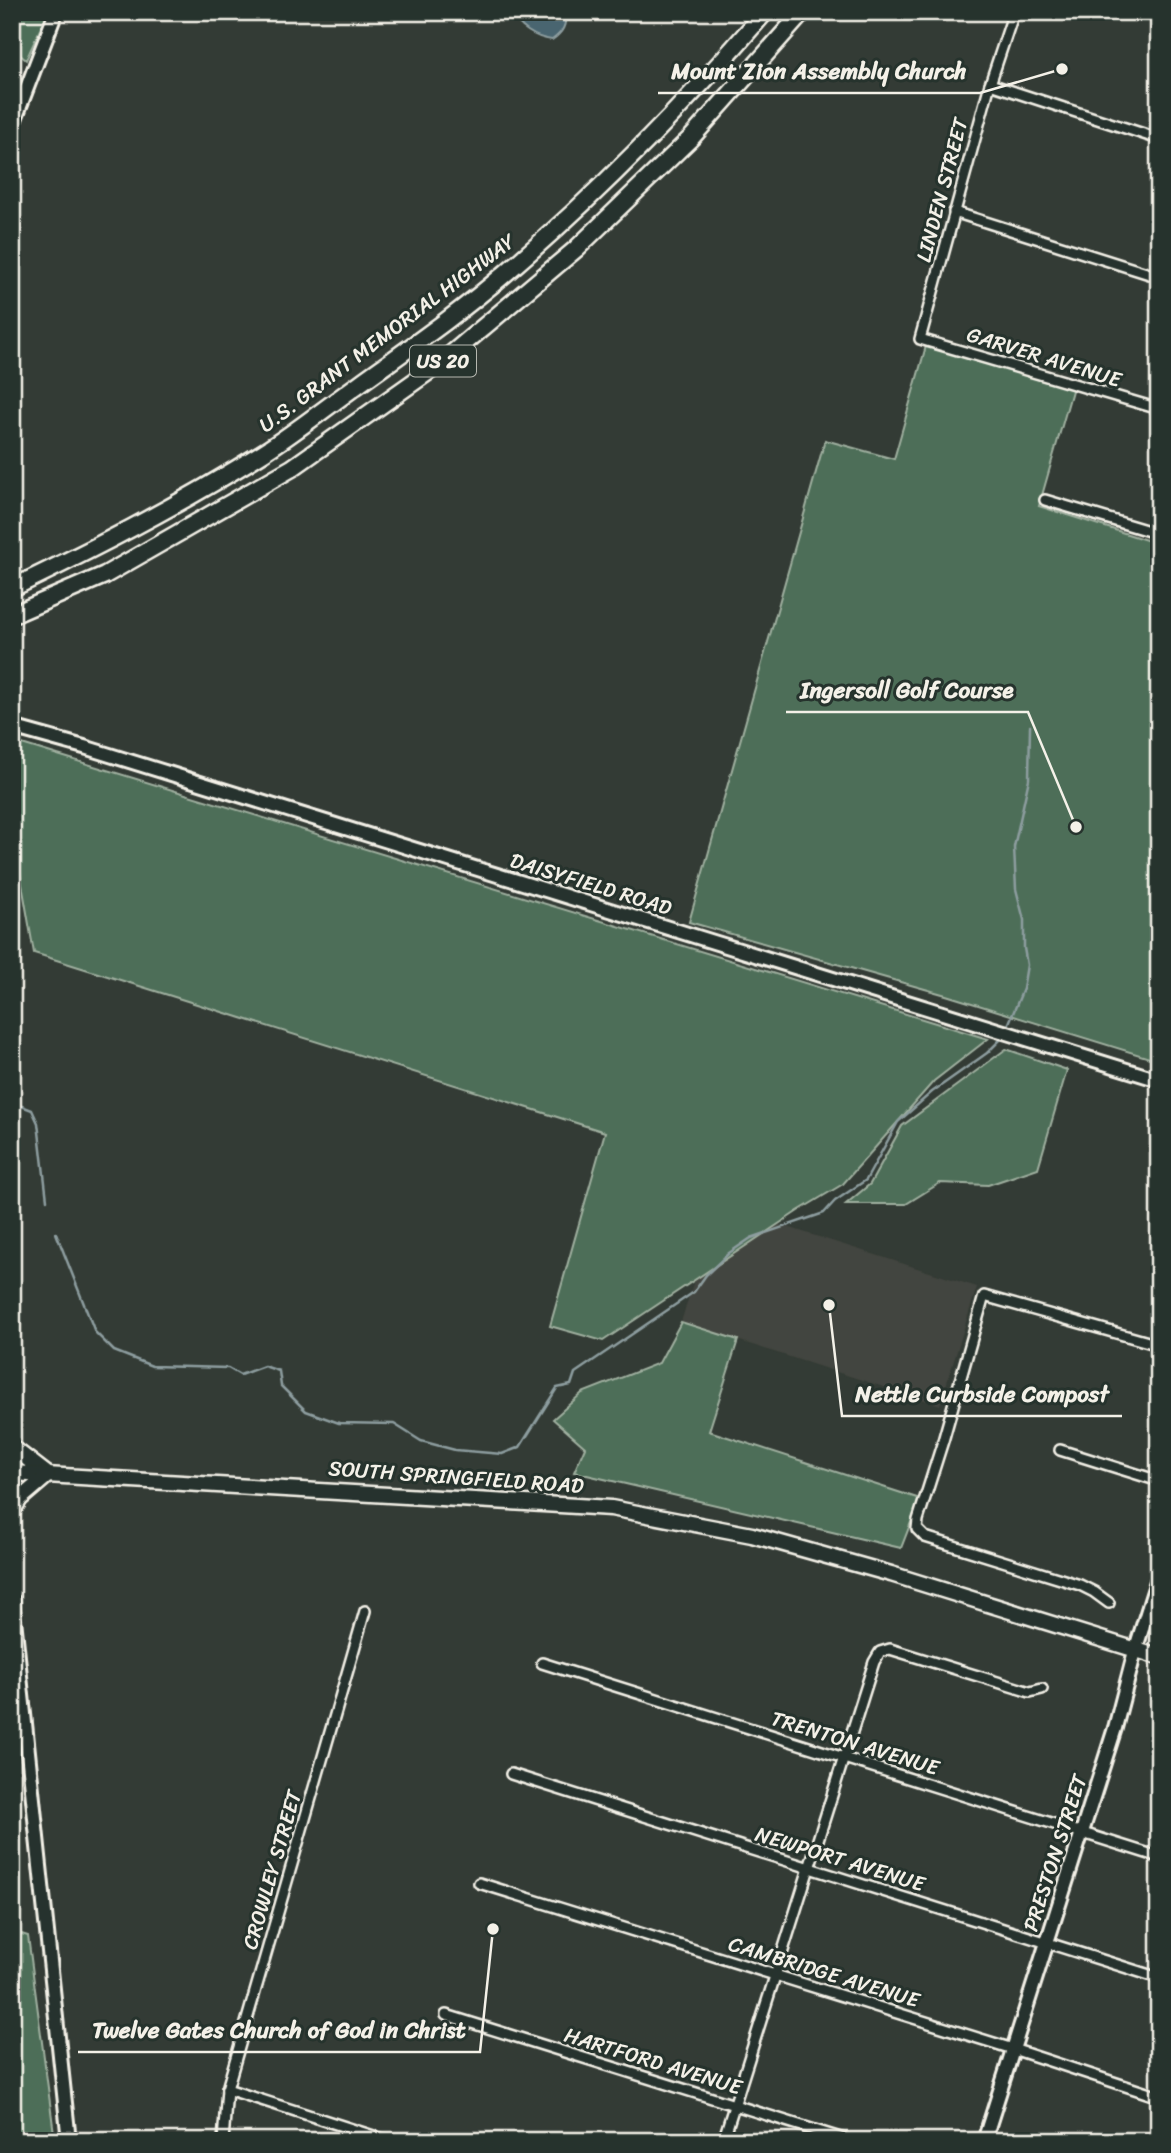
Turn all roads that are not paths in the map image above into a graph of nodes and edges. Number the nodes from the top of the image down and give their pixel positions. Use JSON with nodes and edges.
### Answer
{"nodes":[{"id":1,"x":56,"y":12,"type":"edge"},
{"id":2,"x":765,"y":12,"type":"edge"},
{"id":3,"x":803,"y":12,"type":"edge"},
{"id":4,"x":1014,"y":12,"type":"edge"},
{"id":5,"x":990,"y":84,"type":"junction"},
{"id":6,"x":12,"y":127,"type":"edge"},
{"id":7,"x":1159,"y":139,"type":"edge"},
{"id":8,"x":954,"y":212,"type":"junction"},
{"id":9,"x":1159,"y":277,"type":"edge"},
{"id":10,"x":920,"y":339,"type":"joint"},
{"id":11,"x":1159,"y":409,"type":"edge"},
{"id":12,"x":1045,"y":500,"type":"dead end"},
{"id":13,"x":1159,"y":534,"type":"edge"},
{"id":14,"x":12,"y":588,"type":"edge"},
{"id":15,"x":12,"y":615,"type":"edge"},
{"id":16,"x":12,"y":727,"type":"edge"},
{"id":17,"x":1159,"y":1080,"type":"edge"},
{"id":18,"x":1159,"y":1345,"type":"edge"},
{"id":19,"x":12,"y":1447,"type":"edge"},
{"id":20,"x":1060,"y":1450,"type":"dead end"},
{"id":21,"x":12,"y":1473,"type":"edge"},
{"id":22,"x":48,"y":1475,"type":"junction"},
{"id":23,"x":1159,"y":1481,"type":"edge"},
{"id":24,"x":12,"y":1512,"type":"edge"},
{"id":25,"x":1159,"y":1575,"type":"edge"},
{"id":26,"x":12,"y":1600,"type":"edge"},
{"id":27,"x":1109,"y":1603,"type":"dead end"},
{"id":28,"x":365,"y":1611,"type":"dead end"},
{"id":29,"x":1135,"y":1651,"type":"junction"},
{"id":30,"x":1159,"y":1657,"type":"edge"},
{"id":31,"x":542,"y":1663,"type":"dead end"},
{"id":32,"x":1042,"y":1689,"type":"dead end"},
{"id":33,"x":844,"y":1759,"type":"junction"},
{"id":34,"x":512,"y":1773,"type":"dead end"},
{"id":35,"x":1082,"y":1831,"type":"junction"},
{"id":36,"x":1159,"y":1857,"type":"edge"},
{"id":37,"x":809,"y":1868,"type":"junction"},
{"id":38,"x":479,"y":1883,"type":"dead end"},
{"id":39,"x":1047,"y":1941,"type":"junction"},
{"id":40,"x":776,"y":1976,"type":"junction"},
{"id":41,"x":1159,"y":1978,"type":"edge"},
{"id":42,"x":446,"y":2015,"type":"dead end"},
{"id":43,"x":1013,"y":2049,"type":"junction"},
{"id":44,"x":227,"y":2089,"type":"junction"},
{"id":45,"x":1159,"y":2097,"type":"edge"},
{"id":46,"x":734,"y":2105,"type":"junction"},
{"id":47,"x":383,"y":2140,"type":"edge"},
{"id":48,"x":69,"y":2141,"type":"edge"},
{"id":49,"x":223,"y":2141,"type":"edge"},
{"id":50,"x":723,"y":2141,"type":"edge"},
{"id":51,"x":850,"y":2141,"type":"edge"},
{"id":52,"x":984,"y":2141,"type":"edge"}],
"edges":[{"from":1,"to":6,"type":"street"},
{"from":2,"to":14,"type":"highway","name":"U.S. GRANT MEMORIAL HIGHWAY","number":"US 20"},
{"from":3,"to":15,"type":"highway","number":"US 20"},
{"from":4,"to":5,"type":"street","name":"LINDEN STREET"},
{"from":5,"to":7,"type":"street"},
{"from":5,"to":8,"type":"street","name":"LINDEN STREET"},
{"from":8,"to":9,"type":"street"},
{"from":8,"to":10,"type":"street","name":"LINDEN STREET"},
{"from":10,"to":11,"type":"street","name":"GARVER AVENUE"},
{"from":12,"to":13,"type":"street"},
{"from":16,"to":17,"type":"street","name":"DAISYFIELD ROAD"},
{"from":18,"to":27,"type":"street"},
{"from":19,"to":22,"type":"main road"},
{"from":20,"to":23,"type":"street"},
{"from":21,"to":22,"type":"main road","name":"SOUTH SPRINGFIELD ROAD"},
{"from":22,"to":24,"type":"main road"},
{"from":22,"to":29,"type":"main road","name":"SOUTH SPRINGFIELD ROAD"},
{"from":25,"to":29,"type":"street","name":"PRESTON STREET"},
{"from":26,"to":48,"type":"street"},
{"from":28,"to":44,"type":"street","name":"CROWLEY STREET"},
{"from":29,"to":30,"type":"main road","name":"SOUTH SPRINGFIELD ROAD"},
{"from":29,"to":35,"type":"street","name":"PRESTON STREET"},
{"from":31,"to":33,"type":"street","name":"TRENTON AVENUE"},
{"from":32,"to":33,"type":"street"},
{"from":33,"to":35,"type":"street","name":"TRENTON AVENUE"},
{"from":33,"to":37,"type":"street"},
{"from":34,"to":37,"type":"street","name":"NEWPORT AVENUE"},
{"from":35,"to":36,"type":"street","name":"TRENTON AVENUE"},
{"from":35,"to":39,"type":"street","name":"PRESTON STREET"},
{"from":37,"to":39,"type":"street","name":"NEWPORT AVENUE"},
{"from":37,"to":40,"type":"street"},
{"from":38,"to":40,"type":"street","name":"CAMBRIDGE AVENUE"},
{"from":39,"to":41,"type":"street","name":"NEWPORT AVENUE"},
{"from":39,"to":43,"type":"street","name":"PRESTON STREET"},
{"from":40,"to":43,"type":"street","name":"CAMBRIDGE AVENUE"},
{"from":40,"to":46,"type":"street"},
{"from":42,"to":46,"type":"street","name":"HARTFORD AVENUE"},
{"from":43,"to":45,"type":"street","name":"CAMBRIDGE AVENUE"},
{"from":43,"to":52,"type":"street","name":"PRESTON STREET"},
{"from":44,"to":47,"type":"street"},
{"from":44,"to":49,"type":"street","name":"CROWLEY STREET"},
{"from":46,"to":50,"type":"street"},
{"from":46,"to":51,"type":"street","name":"HARTFORD AVENUE"}]}
